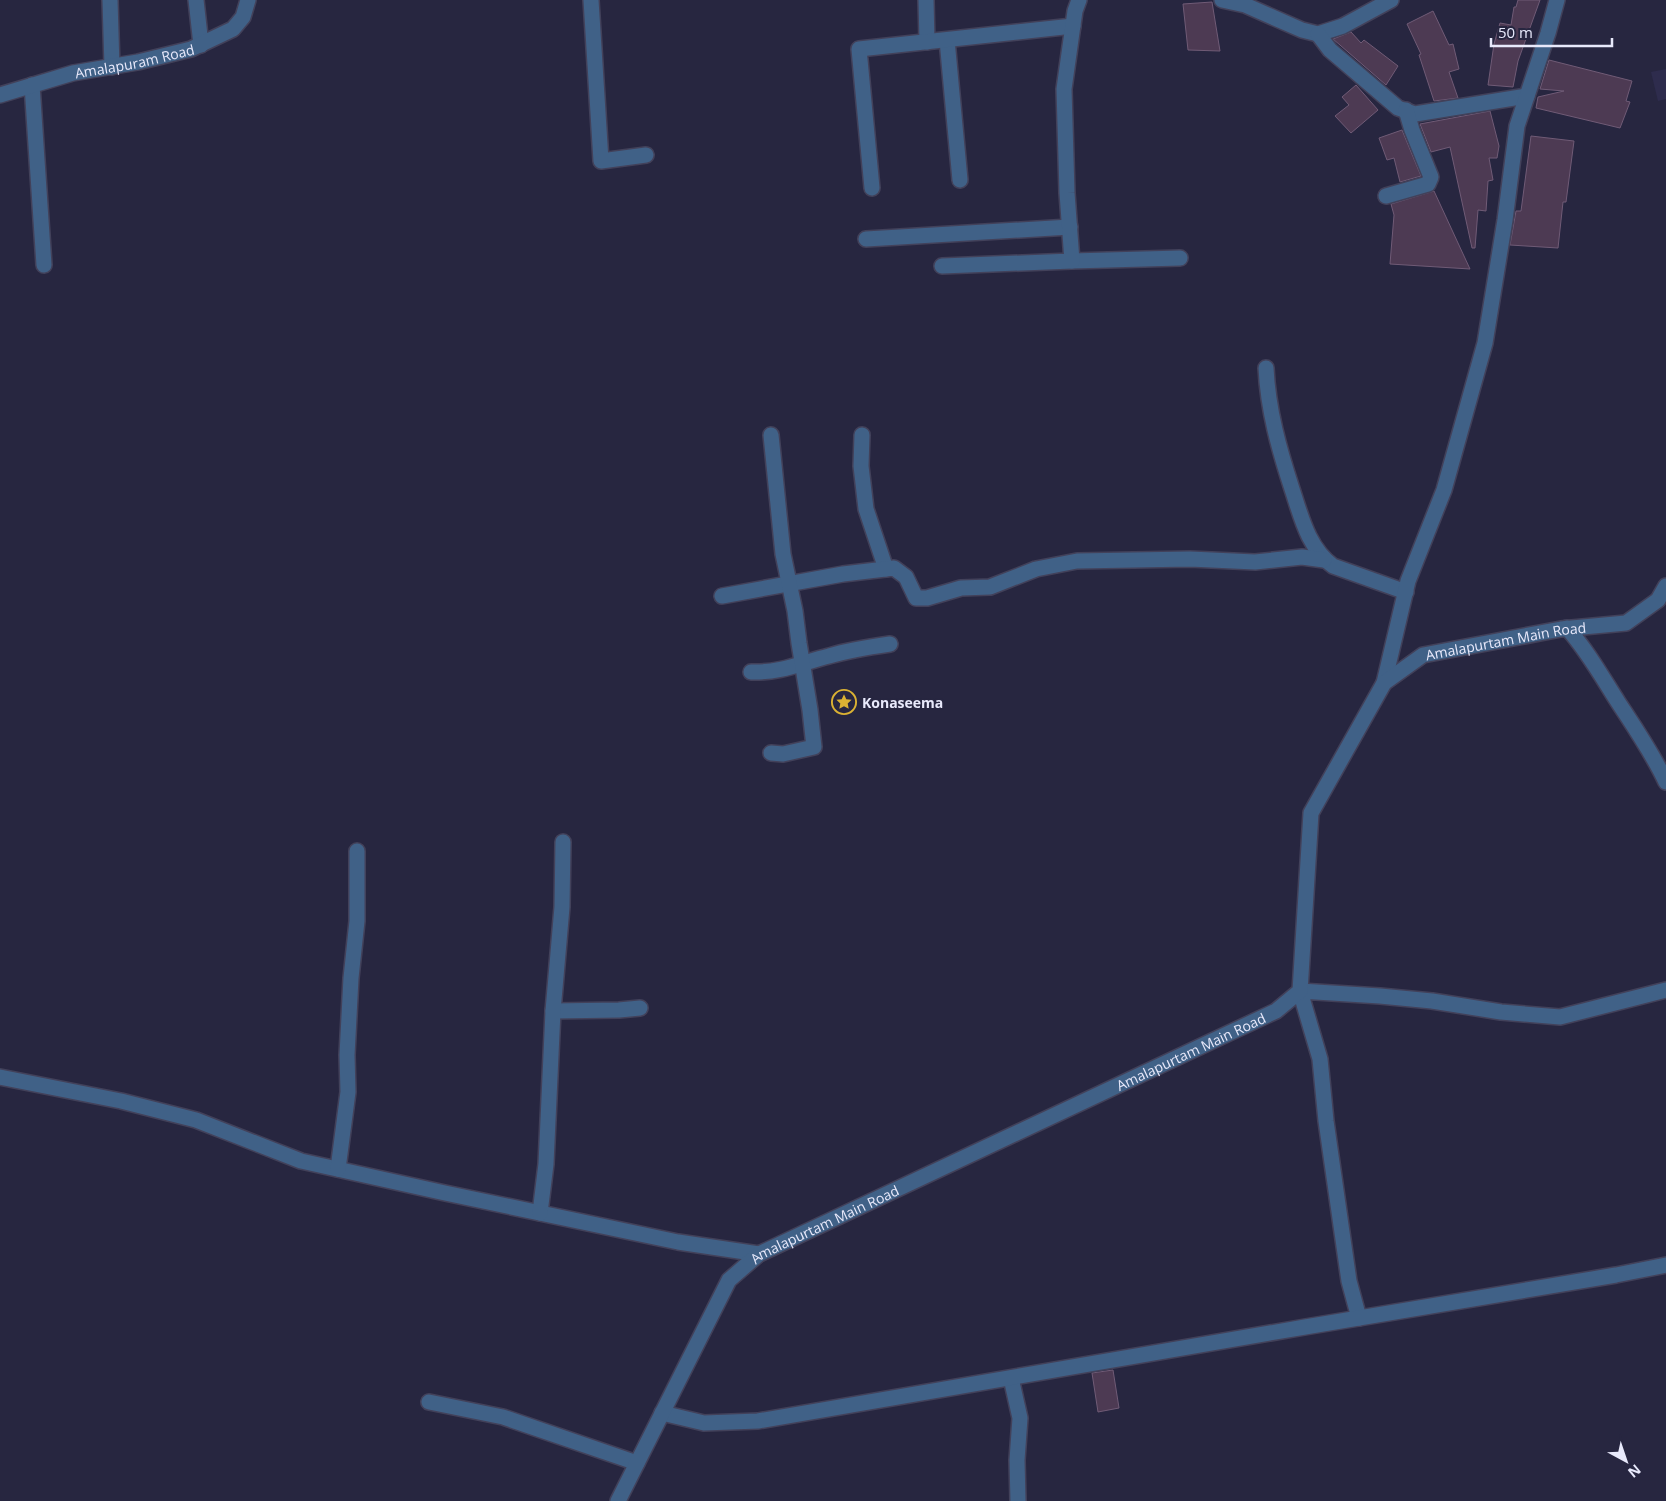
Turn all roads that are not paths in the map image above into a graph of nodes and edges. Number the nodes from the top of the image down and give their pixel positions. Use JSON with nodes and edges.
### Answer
{"nodes":[{"id":1,"x":110,"y":0,"type":"edge"},
{"id":2,"x":196,"y":0,"type":"edge"},
{"id":3,"x":248,"y":0,"type":"edge"},
{"id":4,"x":591,"y":0,"type":"edge"},
{"id":5,"x":926,"y":0,"type":"edge"},
{"id":6,"x":1079,"y":0,"type":"edge"},
{"id":7,"x":1222,"y":0,"type":"edge"},
{"id":8,"x":1391,"y":0,"type":"edge"},
{"id":9,"x":1557,"y":0,"type":"edge"},
{"id":10,"x":1073,"y":26,"type":"junction"},
{"id":11,"x":1318,"y":34,"type":"junction"},
{"id":12,"x":947,"y":40,"type":"junction"},
{"id":13,"x":926,"y":42,"type":"junction"},
{"id":14,"x":201,"y":45,"type":"junction"},
{"id":15,"x":112,"y":67,"type":"junction"},
{"id":16,"x":32,"y":85,"type":"junction"},
{"id":17,"x":0,"y":95,"type":"edge"},
{"id":18,"x":1527,"y":96,"type":"junction"},
{"id":19,"x":1406,"y":110,"type":"junction"},
{"id":20,"x":646,"y":155,"type":"dead end"},
{"id":21,"x":960,"y":180,"type":"dead end"},
{"id":22,"x":872,"y":188,"type":"dead end"},
{"id":23,"x":1386,"y":196,"type":"dead end"},
{"id":24,"x":1070,"y":227,"type":"junction"},
{"id":25,"x":866,"y":239,"type":"dead end"},
{"id":26,"x":1180,"y":258,"type":"dead end"},
{"id":27,"x":1072,"y":262,"type":"junction"},
{"id":28,"x":44,"y":265,"type":"dead end"},
{"id":29,"x":942,"y":266,"type":"dead end"},
{"id":30,"x":1266,"y":368,"type":"dead end"},
{"id":31,"x":771,"y":434,"type":"dead end"},
{"id":32,"x":862,"y":434,"type":"dead end"},
{"id":33,"x":1324,"y":560,"type":"junction"},
{"id":34,"x":886,"y":569,"type":"junction"},
{"id":35,"x":790,"y":584,"type":"junction"},
{"id":36,"x":1666,"y":586,"type":"edge"},
{"id":37,"x":1406,"y":592,"type":"junction"},
{"id":38,"x":722,"y":596,"type":"dead end"},
{"id":39,"x":1567,"y":628,"type":"junction"},
{"id":40,"x":890,"y":644,"type":"dead end"},
{"id":41,"x":802,"y":665,"type":"junction"},
{"id":42,"x":751,"y":672,"type":"dead end"},
{"id":43,"x":1384,"y":683,"type":"junction"},
{"id":44,"x":771,"y":753,"type":"dead end"},
{"id":45,"x":1666,"y":782,"type":"edge"},
{"id":46,"x":563,"y":842,"type":"dead end"},
{"id":47,"x":357,"y":851,"type":"dead end"},
{"id":48,"x":1666,"y":990,"type":"edge"},
{"id":49,"x":1300,"y":992,"type":"junction"},
{"id":50,"x":640,"y":1008,"type":"dead end"},
{"id":51,"x":553,"y":1011,"type":"junction"},
{"id":52,"x":0,"y":1077,"type":"edge"},
{"id":53,"x":338,"y":1169,"type":"junction"},
{"id":54,"x":540,"y":1213,"type":"junction"},
{"id":55,"x":759,"y":1254,"type":"junction"},
{"id":56,"x":1666,"y":1265,"type":"edge"},
{"id":57,"x":1359,"y":1318,"type":"junction"},
{"id":58,"x":1011,"y":1378,"type":"junction"},
{"id":59,"x":429,"y":1402,"type":"dead end"},
{"id":60,"x":662,"y":1413,"type":"junction"},
{"id":61,"x":637,"y":1463,"type":"junction"},
{"id":62,"x":618,"y":1501,"type":"edge"},
{"id":63,"x":1018,"y":1501,"type":"edge"}],
"edges":[{"from":1,"to":15,"type":"street"},
{"from":2,"to":14,"type":"street"},
{"from":3,"to":14,"type":"street","name":"Amalapuram Road"},
{"from":4,"to":20,"type":"street"},
{"from":5,"to":13,"type":"street"},
{"from":6,"to":10,"type":"street"},
{"from":7,"to":11,"type":"street"},
{"from":8,"to":11,"type":"street"},
{"from":9,"to":18,"type":"street"},
{"from":10,"to":12,"type":"street"},
{"from":10,"to":24,"type":"street"},
{"from":11,"to":19,"type":"street"},
{"from":12,"to":13,"type":"street"},
{"from":12,"to":21,"type":"street"},
{"from":13,"to":22,"type":"street"},
{"from":14,"to":15,"type":"street","name":"Amalapuram Road"},
{"from":15,"to":16,"type":"street","name":"Amalapuram Road"},
{"from":16,"to":17,"type":"street","name":"Amalapuram Road"},
{"from":16,"to":28,"type":"street"},
{"from":18,"to":19,"type":"street"},
{"from":18,"to":37,"type":"street"},
{"from":19,"to":23,"type":"street"},
{"from":24,"to":25,"type":"street"},
{"from":24,"to":27,"type":"street"},
{"from":26,"to":27,"type":"street"},
{"from":27,"to":29,"type":"street"},
{"from":30,"to":33,"type":"street"},
{"from":31,"to":35,"type":"street"},
{"from":32,"to":34,"type":"street"},
{"from":33,"to":34,"type":"street"},
{"from":33,"to":37,"type":"street"},
{"from":34,"to":35,"type":"street"},
{"from":35,"to":38,"type":"street"},
{"from":35,"to":41,"type":"street"},
{"from":36,"to":39,"type":"street","name":"Amalapurtam Main Road"},
{"from":37,"to":43,"type":"street"},
{"from":39,"to":43,"type":"street","name":"Amalapurtam Main Road"},
{"from":39,"to":45,"type":"street"},
{"from":40,"to":41,"type":"street"},
{"from":41,"to":42,"type":"street"},
{"from":41,"to":44,"type":"street"},
{"from":43,"to":49,"type":"street","name":"Amalapurtam Main Road"},
{"from":46,"to":51,"type":"street"},
{"from":47,"to":53,"type":"street"},
{"from":48,"to":49,"type":"street"},
{"from":49,"to":55,"type":"street","name":"Amalapurtam Main Road"},
{"from":49,"to":57,"type":"street"},
{"from":50,"to":51,"type":"street"},
{"from":51,"to":54,"type":"street"},
{"from":52,"to":53,"type":"street"},
{"from":53,"to":54,"type":"street"},
{"from":54,"to":55,"type":"street"},
{"from":55,"to":60,"type":"street","name":"Amalapurtam Main Road"},
{"from":56,"to":57,"type":"street"},
{"from":57,"to":58,"type":"street"},
{"from":58,"to":60,"type":"street"},
{"from":58,"to":63,"type":"street"},
{"from":59,"to":61,"type":"street"},
{"from":60,"to":61,"type":"street","name":"Amalapurtam Main Road"},
{"from":61,"to":62,"type":"street","name":"Amalapurtam Main Road"}]}
